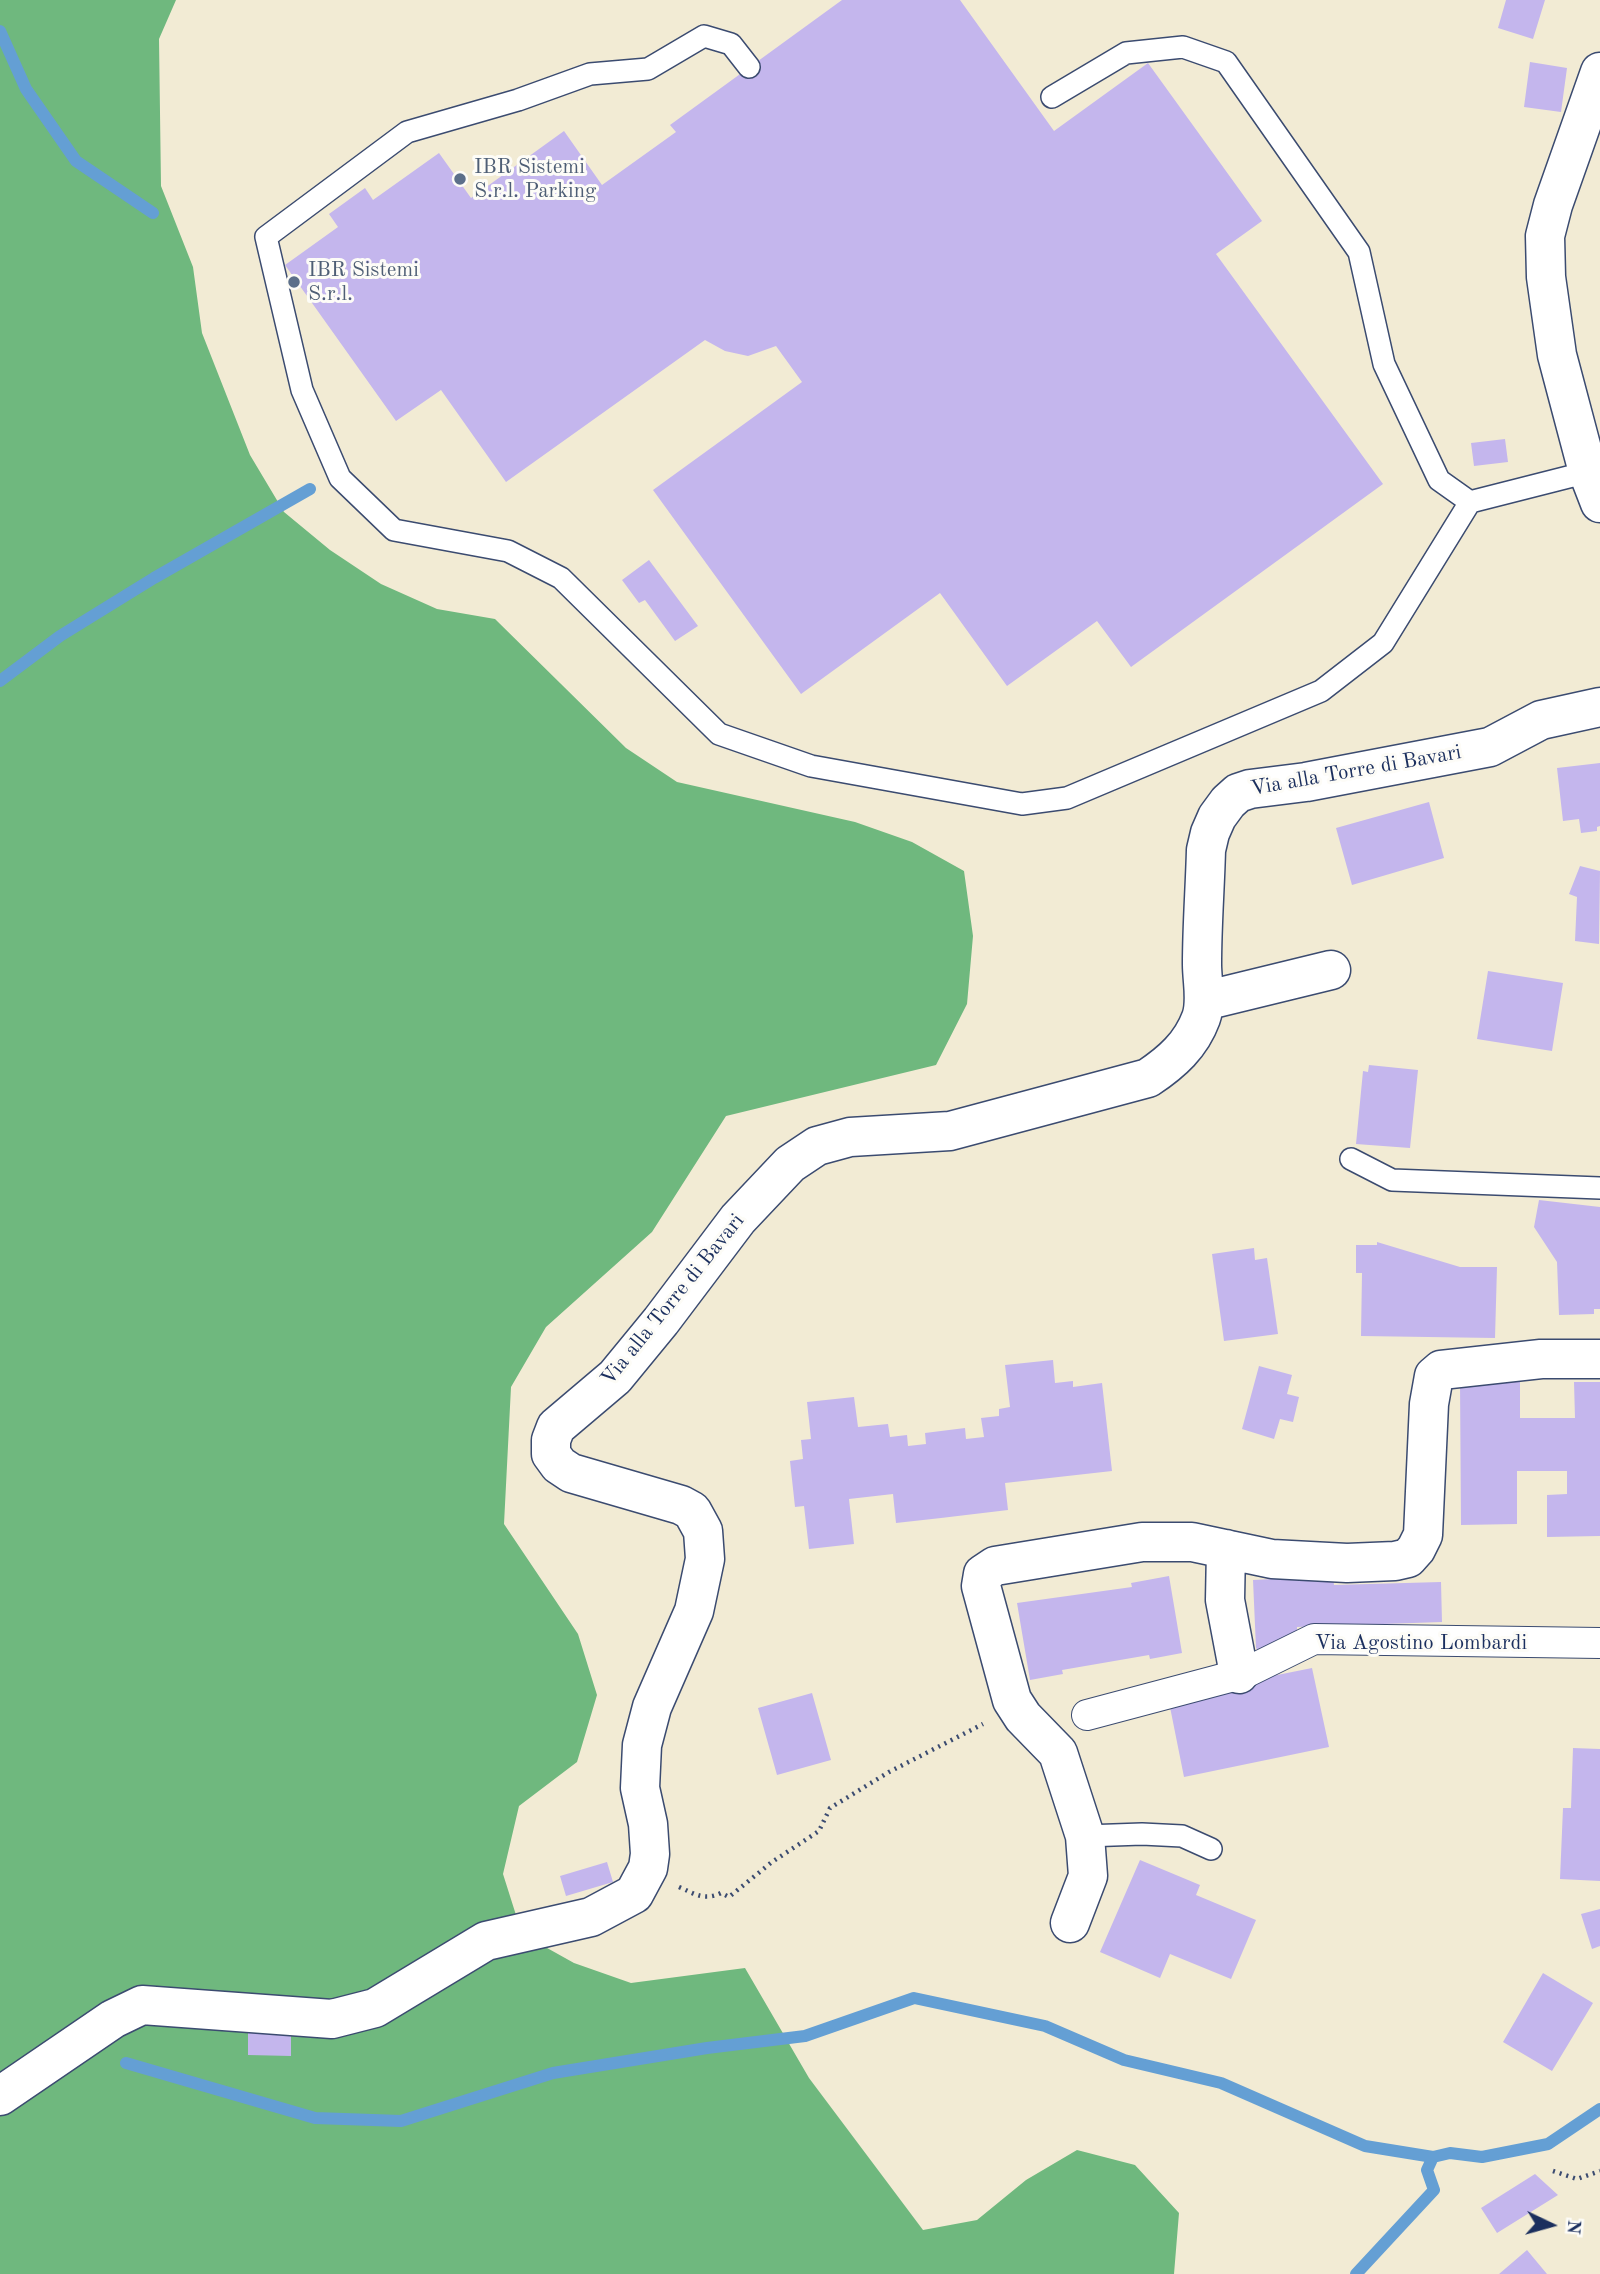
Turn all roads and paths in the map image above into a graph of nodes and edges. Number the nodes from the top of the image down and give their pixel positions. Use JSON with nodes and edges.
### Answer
{"nodes":[{"id":1,"x":748,"y":67,"type":"dead end"},
{"id":2,"x":1600,"y":72,"type":"edge"},
{"id":3,"x":1052,"y":97,"type":"dead end"},
{"id":4,"x":1594,"y":488,"type":"edge"},
{"id":5,"x":1470,"y":502,"type":"junction"},
{"id":6,"x":1600,"y":707,"type":"edge"},
{"id":7,"x":1331,"y":970,"type":"dead end"},
{"id":8,"x":1205,"y":1001,"type":"junction"},
{"id":9,"x":1351,"y":1159,"type":"dead end"},
{"id":10,"x":1600,"y":1188,"type":"edge"},
{"id":11,"x":1600,"y":1359,"type":"edge"},
{"id":12,"x":1226,"y":1549,"type":"junction"},
{"id":13,"x":1600,"y":1643,"type":"edge"},
{"id":14,"x":1239,"y":1674,"type":"junction"},
{"id":15,"x":1087,"y":1715,"type":"dead end"},
{"id":16,"x":986,"y":1722,"type":"dead end"},
{"id":17,"x":1085,"y":1836,"type":"junction"},
{"id":18,"x":1211,"y":1849,"type":"dead end"},
{"id":19,"x":634,"y":1894,"type":"junction"},
{"id":20,"x":1070,"y":1923,"type":"dead end"},
{"id":21,"x":0,"y":2096,"type":"edge"},
{"id":22,"x":1553,"y":2171,"type":"dead end"},
{"id":23,"x":1600,"y":2171,"type":"edge"}],
"edges":[{"from":1,"to":5,"type":"lane"},
{"from":2,"to":4,"type":"street"},
{"from":3,"to":5,"type":"lane"},
{"from":4,"to":5,"type":"lane"},
{"from":6,"to":8,"type":"street","name":"Via alla Torre di Bavari"},
{"from":7,"to":8,"type":"street"},
{"from":8,"to":19,"type":"street","name":"Via alla Torre di Bavari"},
{"from":9,"to":10,"type":"lane"},
{"from":11,"to":12,"type":"street"},
{"from":12,"to":14,"type":"street"},
{"from":12,"to":17,"type":"street"},
{"from":13,"to":14,"type":"street","name":"Via Agostino Lombardi"},
{"from":14,"to":15,"type":"street","name":"Via Agostino Lombardi"},
{"from":16,"to":19,"type":"path"},
{"from":17,"to":18,"type":"lane"},
{"from":17,"to":20,"type":"street"},
{"from":19,"to":21,"type":"street"},
{"from":22,"to":23,"type":"path"}]}
